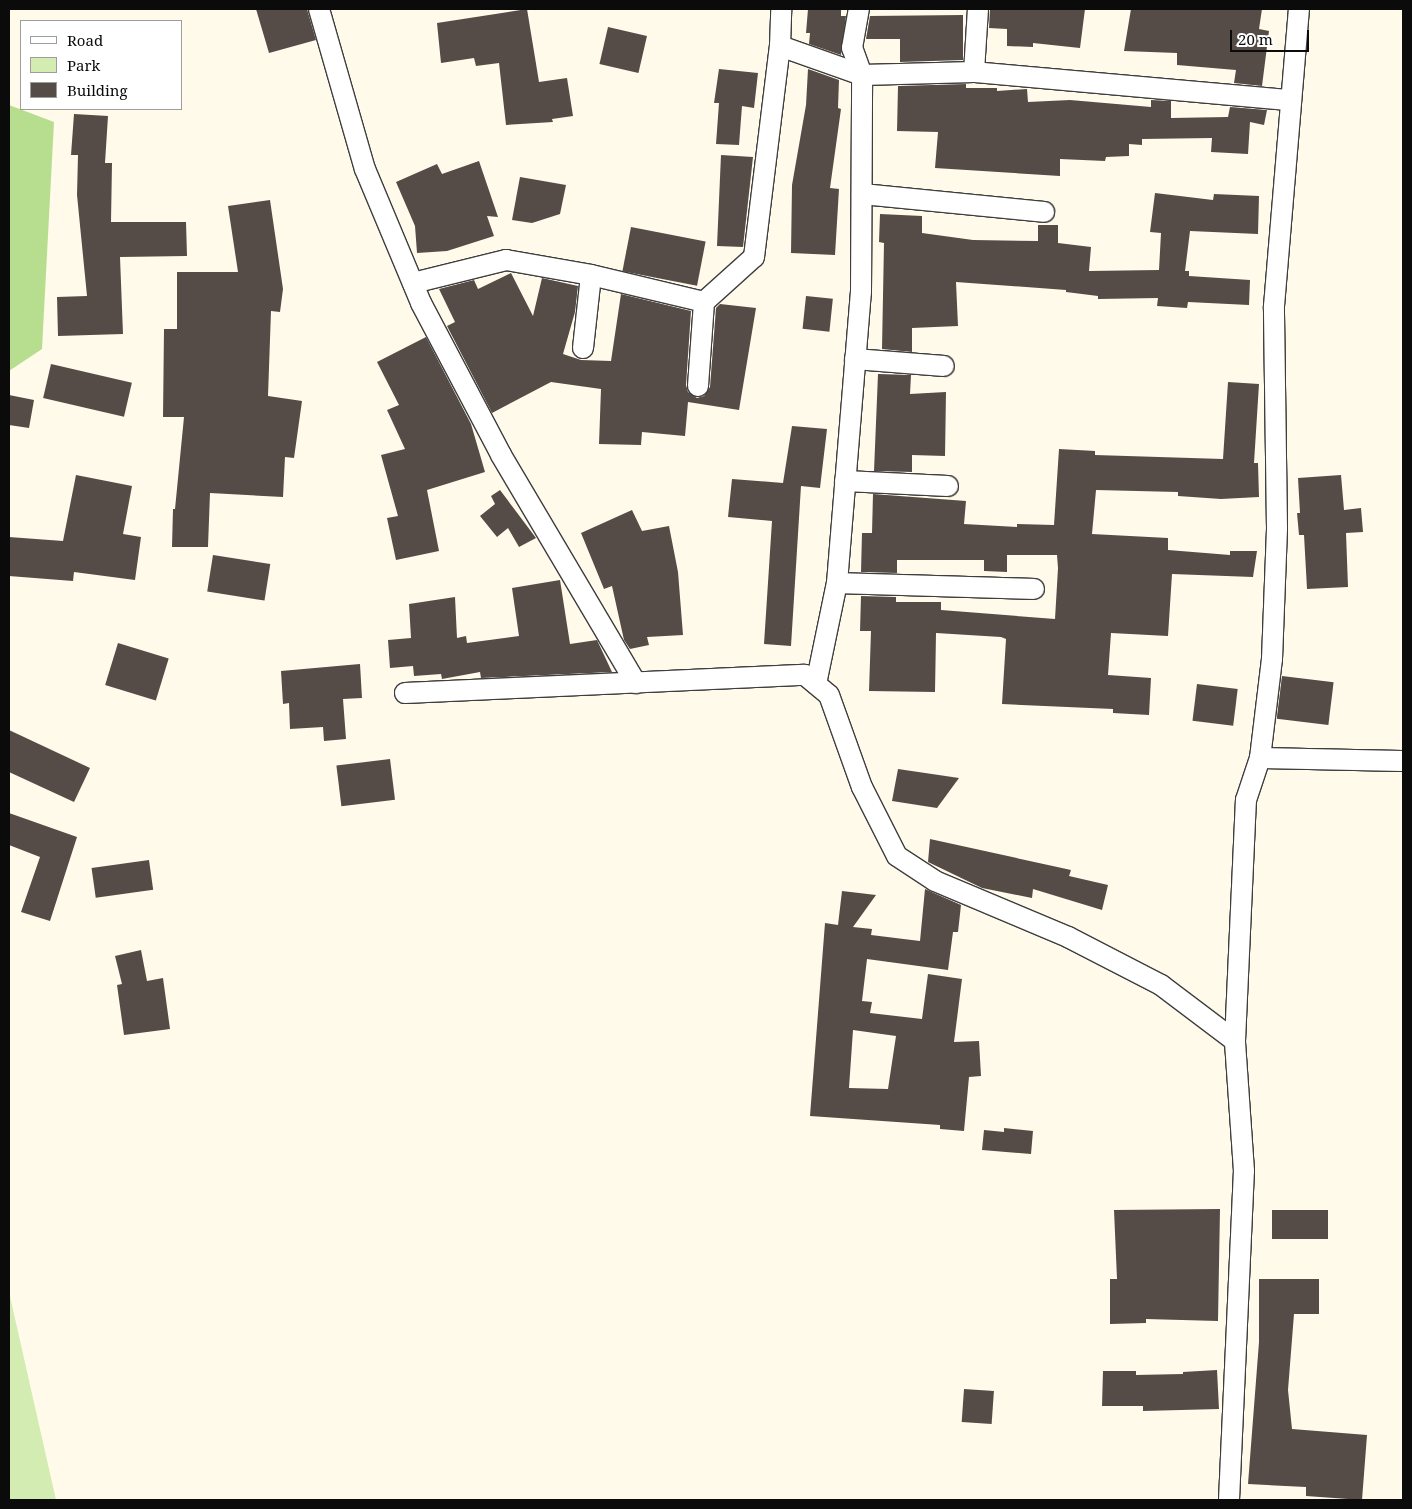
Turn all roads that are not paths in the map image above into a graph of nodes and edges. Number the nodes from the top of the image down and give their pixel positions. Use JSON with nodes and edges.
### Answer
{"nodes":[{"id":1,"x":319,"y":9,"type":"edge"},
{"id":2,"x":781,"y":9,"type":"edge"},
{"id":3,"x":859,"y":9,"type":"edge"},
{"id":4,"x":978,"y":9,"type":"edge"},
{"id":5,"x":1299,"y":9,"type":"edge"},
{"id":6,"x":780,"y":46,"type":"junction"},
{"id":7,"x":974,"y":72,"type":"junction"},
{"id":8,"x":862,"y":75,"type":"junction"},
{"id":9,"x":1289,"y":100,"type":"junction"},
{"id":10,"x":862,"y":194,"type":"junction"},
{"id":11,"x":1044,"y":212,"type":"dead end"},
{"id":12,"x":591,"y":275,"type":"junction"},
{"id":13,"x":413,"y":283,"type":"junction"},
{"id":14,"x":704,"y":302,"type":"junction"},
{"id":15,"x":583,"y":348,"type":"dead end"},
{"id":16,"x":855,"y":359,"type":"junction"},
{"id":17,"x":944,"y":366,"type":"dead end"},
{"id":18,"x":698,"y":386,"type":"dead end"},
{"id":19,"x":845,"y":481,"type":"junction"},
{"id":20,"x":948,"y":486,"type":"dead end"},
{"id":21,"x":837,"y":583,"type":"junction"},
{"id":22,"x":1034,"y":588,"type":"dead end"},
{"id":23,"x":636,"y":683,"type":"junction"},
{"id":24,"x":816,"y":684,"type":"junction"},
{"id":25,"x":405,"y":693,"type":"dead end"},
{"id":26,"x":1260,"y":758,"type":"junction"},
{"id":27,"x":1403,"y":761,"type":"edge"},
{"id":28,"x":1235,"y":1041,"type":"junction"},
{"id":29,"x":1229,"y":1500,"type":"edge"}],
"edges":[{"from":1,"to":13,"type":"street"},
{"from":2,"to":6,"type":"street"},
{"from":3,"to":8,"type":"street"},
{"from":4,"to":7,"type":"street"},
{"from":5,"to":9,"type":"street"},
{"from":6,"to":8,"type":"street"},
{"from":6,"to":14,"type":"street"},
{"from":7,"to":8,"type":"street"},
{"from":7,"to":9,"type":"street"},
{"from":8,"to":10,"type":"street"},
{"from":9,"to":26,"type":"street"},
{"from":10,"to":11,"type":"street"},
{"from":10,"to":16,"type":"street"},
{"from":12,"to":13,"type":"street"},
{"from":12,"to":14,"type":"street"},
{"from":12,"to":15,"type":"street"},
{"from":13,"to":23,"type":"street"},
{"from":14,"to":18,"type":"street"},
{"from":16,"to":17,"type":"street"},
{"from":16,"to":19,"type":"street"},
{"from":19,"to":20,"type":"street"},
{"from":19,"to":21,"type":"street"},
{"from":21,"to":22,"type":"street"},
{"from":21,"to":24,"type":"street"},
{"from":23,"to":24,"type":"street"},
{"from":23,"to":25,"type":"street"},
{"from":24,"to":28,"type":"street"},
{"from":26,"to":27,"type":"street"},
{"from":26,"to":28,"type":"street"},
{"from":28,"to":29,"type":"street"}]}
